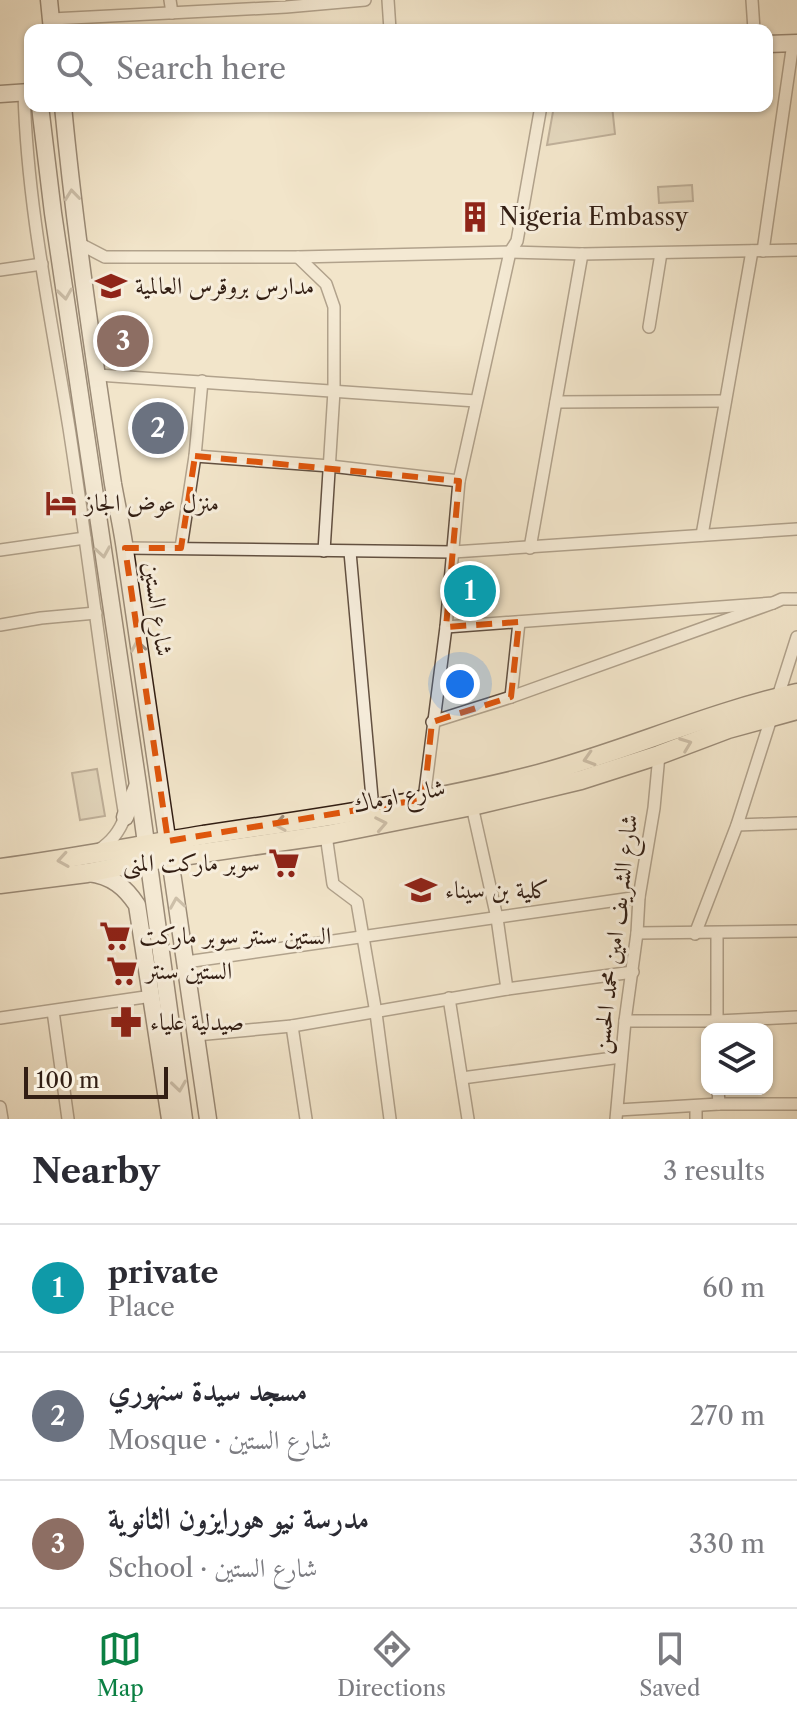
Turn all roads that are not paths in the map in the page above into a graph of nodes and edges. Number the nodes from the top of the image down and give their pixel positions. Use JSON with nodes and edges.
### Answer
{"nodes":[{"id":1,"x":49,"y":0,"type":"edge"},
{"id":2,"x":170,"y":0,"type":"edge"},
{"id":3,"x":365,"y":0,"type":"edge"},
{"id":4,"x":388,"y":0,"type":"edge"},
{"id":5,"x":752,"y":0,"type":"edge"},
{"id":6,"x":172,"y":13,"type":"junction"},
{"id":7,"x":52,"y":24,"type":"edge"},
{"id":8,"x":390,"y":24,"type":"edge"},
{"id":9,"x":754,"y":24,"type":"edge"},
{"id":10,"x":795,"y":43,"type":"edge"},
{"id":11,"x":773,"y":44,"type":"edge"},
{"id":12,"x":24,"y":92,"type":"edge"},
{"id":13,"x":0,"y":94,"type":"edge"},
{"id":14,"x":26,"y":112,"type":"edge"},
{"id":15,"x":41,"y":112,"type":"edge"},
{"id":16,"x":64,"y":112,"type":"edge"},
{"id":17,"x":540,"y":112,"type":"edge"},
{"id":18,"x":78,"y":243,"type":"junction"},
{"id":19,"x":797,"y":250,"type":"edge"},
{"id":20,"x":757,"y":251,"type":"junction"},
{"id":21,"x":510,"y":252,"type":"junction"},
{"id":22,"x":661,"y":253,"type":"junction"},
{"id":23,"x":582,"y":254,"type":"junction"},
{"id":24,"x":105,"y":257,"type":"junction"},
{"id":25,"x":298,"y":257,"type":"junction"},
{"id":26,"x":42,"y":264,"type":"junction"},
{"id":27,"x":0,"y":270,"type":"edge"},
{"id":28,"x":84,"y":274,"type":"junction"},
{"id":29,"x":649,"y":327,"type":"dead end"},
{"id":30,"x":98,"y":375,"type":"junction"},
{"id":31,"x":202,"y":381,"type":"junction"},
{"id":32,"x":334,"y":391,"type":"junction"},
{"id":33,"x":476,"y":401,"type":"junction"},
{"id":34,"x":725,"y":401,"type":"junction"},
{"id":35,"x":556,"y":402,"type":"junction"},
{"id":36,"x":195,"y":456,"type":"junction"},
{"id":37,"x":330,"y":466,"type":"junction"},
{"id":38,"x":459,"y":481,"type":"junction"},
{"id":39,"x":797,"y":529,"type":"edge"},
{"id":40,"x":702,"y":535,"type":"junction"},
{"id":41,"x":85,"y":538,"type":"junction"},
{"id":42,"x":125,"y":548,"type":"junction"},
{"id":43,"x":181,"y":548,"type":"junction"},
{"id":44,"x":530,"y":548,"type":"junction"},
{"id":45,"x":0,"y":550,"type":"edge"},
{"id":46,"x":324,"y":551,"type":"junction"},
{"id":47,"x":350,"y":552,"type":"junction"},
{"id":48,"x":453,"y":552,"type":"junction"},
{"id":49,"x":797,"y":599,"type":"edge"},
{"id":50,"x":773,"y":603,"type":"junction"},
{"id":51,"x":96,"y":613,"type":"junction"},
{"id":52,"x":519,"y":622,"type":"junction"},
{"id":53,"x":0,"y":625,"type":"edge"},
{"id":54,"x":446,"y":627,"type":"junction"},
{"id":55,"x":797,"y":637,"type":"edge"},
{"id":56,"x":788,"y":695,"type":"edge"},
{"id":57,"x":511,"y":697,"type":"junction"},
{"id":58,"x":146,"y":700,"type":"junction"},
{"id":59,"x":125,"y":705,"type":"junction"},
{"id":60,"x":797,"y":710,"type":"edge"},
{"id":61,"x":773,"y":716,"type":"junction"},
{"id":62,"x":432,"y":722,"type":"junction"},
{"id":63,"x":659,"y":755,"type":"junction"},
{"id":64,"x":138,"y":785,"type":"junction"},
{"id":65,"x":424,"y":799,"type":"junction"},
{"id":66,"x":472,"y":806,"type":"junction"},
{"id":67,"x":373,"y":809,"type":"junction"},
{"id":68,"x":125,"y":817,"type":"junction"},
{"id":69,"x":797,"y":823,"type":"edge"},
{"id":70,"x":737,"y":825,"type":"junction"},
{"id":71,"x":326,"y":835,"type":"junction"},
{"id":72,"x":204,"y":845,"type":"junction"},
{"id":73,"x":169,"y":850,"type":"junction"},
{"id":74,"x":147,"y":853,"type":"junction"},
{"id":75,"x":93,"y":855,"type":"junction"},
{"id":76,"x":0,"y":868,"type":"edge"},
{"id":77,"x":87,"y":873,"type":"junction"},
{"id":78,"x":0,"y":884,"type":"edge"},
{"id":79,"x":639,"y":897,"type":"junction"},
{"id":80,"x":137,"y":905,"type":"junction"},
{"id":81,"x":497,"y":918,"type":"junction"},
{"id":82,"x":797,"y":931,"type":"edge"},
{"id":83,"x":158,"y":933,"type":"junction"},
{"id":84,"x":637,"y":933,"type":"junction"},
{"id":85,"x":695,"y":934,"type":"junction"},
{"id":86,"x":717,"y":934,"type":"junction"},
{"id":87,"x":364,"y":938,"type":"junction"},
{"id":88,"x":186,"y":962,"type":"junction"},
{"id":89,"x":633,"y":972,"type":"junction"},
{"id":90,"x":507,"y":989,"type":"junction"},
{"id":91,"x":152,"y":996,"type":"junction"},
{"id":92,"x":449,"y":998,"type":"junction"},
{"id":93,"x":53,"y":1011,"type":"junction"},
{"id":94,"x":376,"y":1013,"type":"junction"},
{"id":95,"x":797,"y":1017,"type":"edge"},
{"id":96,"x":0,"y":1018,"type":"edge"},
{"id":97,"x":625,"y":1021,"type":"junction"},
{"id":98,"x":717,"y":1023,"type":"edge"},
{"id":99,"x":737,"y":1023,"type":"edge"},
{"id":100,"x":701,"y":1024,"type":"edge"},
{"id":101,"x":292,"y":1026,"type":"junction"},
{"id":102,"x":196,"y":1035,"type":"junction"},
{"id":103,"x":621,"y":1057,"type":"junction"},
{"id":104,"x":462,"y":1078,"type":"junction"},
{"id":105,"x":718,"y":1095,"type":"edge"},
{"id":106,"x":719,"y":1104,"type":"junction"},
{"id":107,"x":797,"y":1104,"type":"edge"},
{"id":108,"x":696,"y":1106,"type":"junction"},
{"id":109,"x":0,"y":1107,"type":"edge"},
{"id":110,"x":617,"y":1115,"type":"edge"},
{"id":111,"x":2,"y":1119,"type":"edge"},
{"id":112,"x":68,"y":1119,"type":"edge"},
{"id":113,"x":170,"y":1119,"type":"edge"},
{"id":114,"x":184,"y":1119,"type":"edge"},
{"id":115,"x":208,"y":1119,"type":"edge"},
{"id":116,"x":306,"y":1119,"type":"edge"},
{"id":117,"x":390,"y":1119,"type":"edge"},
{"id":118,"x":468,"y":1119,"type":"edge"},
{"id":119,"x":696,"y":1119,"type":"edge"}],
"edges":[{"from":1,"to":7,"type":"main road"},
{"from":2,"to":6,"type":"street"},
{"from":3,"to":6,"type":"street"},
{"from":4,"to":8,"type":"street"},
{"from":5,"to":9,"type":"street"},
{"from":6,"to":7,"type":"street"},
{"from":10,"to":11,"type":"main road"},
{"from":10,"to":20,"type":"street"},
{"from":12,"to":13,"type":"main road"},
{"from":14,"to":26,"type":"street"},
{"from":15,"to":59,"type":"main road","name":"شارع الستين","one_way":true},
{"from":18,"to":16,"type":"main road","name":"شارع الستين","one_way":true},
{"from":17,"to":21,"type":"street"},
{"from":18,"to":24,"type":"street"},
{"from":18,"to":28,"type":"main road","name":"شارع الستين"},
{"from":19,"to":20,"type":"street"},
{"from":20,"to":22,"type":"street"},
{"from":20,"to":34,"type":"street"},
{"from":21,"to":23,"type":"street"},
{"from":21,"to":25,"type":"street"},
{"from":21,"to":33,"type":"street"},
{"from":22,"to":23,"type":"street"},
{"from":22,"to":29,"type":"street"},
{"from":23,"to":35,"type":"street"},
{"from":24,"to":25,"type":"street"},
{"from":24,"to":28,"type":"street"},
{"from":25,"to":32,"type":"street"},
{"from":26,"to":27,"type":"street"},
{"from":26,"to":41,"type":"street"},
{"from":28,"to":30,"type":"main road","name":"شارع الستين"},
{"from":30,"to":31,"type":"street"},
{"from":30,"to":42,"type":"main road","name":"شارع الستين"},
{"from":31,"to":32,"type":"street"},
{"from":31,"to":36,"type":"street"},
{"from":32,"to":33,"type":"street"},
{"from":32,"to":37,"type":"street"},
{"from":33,"to":38,"type":"street"},
{"from":34,"to":35,"type":"street"},
{"from":34,"to":40,"type":"street"},
{"from":35,"to":44,"type":"street"},
{"from":36,"to":37,"type":"street"},
{"from":36,"to":43,"type":"street"},
{"from":37,"to":38,"type":"street"},
{"from":37,"to":46,"type":"street"},
{"from":38,"to":48,"type":"street"},
{"from":39,"to":40,"type":"street"},
{"from":40,"to":44,"type":"street"},
{"from":41,"to":45,"type":"street"},
{"from":41,"to":51,"type":"street"},
{"from":42,"to":43,"type":"street"},
{"from":58,"to":42,"type":"main road","name":"شارع الستين","one_way":true},
{"from":43,"to":46,"type":"street"},
{"from":44,"to":48,"type":"street"},
{"from":46,"to":47,"type":"street"},
{"from":47,"to":48,"type":"street"},
{"from":47,"to":67,"type":"street"},
{"from":48,"to":54,"type":"street"},
{"from":49,"to":50,"type":"street"},
{"from":50,"to":52,"type":"street"},
{"from":50,"to":57,"type":"street"},
{"from":51,"to":53,"type":"street"},
{"from":51,"to":68,"type":"street"},
{"from":52,"to":54,"type":"street"},
{"from":52,"to":57,"type":"street"},
{"from":54,"to":62,"type":"street"},
{"from":55,"to":56,"type":"street"},
{"from":56,"to":61,"type":"street"},
{"from":56,"to":65,"type":"main road","name":"شارع اوماك","one_way":true},
{"from":57,"to":62,"type":"street"},
{"from":58,"to":59,"type":"main road"},
{"from":58,"to":73,"type":"main road","name":"شارع الستين"},
{"from":59,"to":64,"type":"main road","name":"شارع الستين"},
{"from":60,"to":61,"type":"main road","name":"شارع اوماك"},
{"from":63,"to":61,"type":"main road","name":"شارع اوماك","one_way":true},
{"from":61,"to":70,"type":"street"},
{"from":62,"to":65,"type":"street"},
{"from":63,"to":66,"type":"main road","name":"شارع اوماك"},
{"from":63,"to":79,"type":"street","name":"شارع الشريف امين محمد الحسن"},
{"from":64,"to":68,"type":"main road"},
{"from":64,"to":74,"type":"main road","name":"شارع الستين"},
{"from":65,"to":67,"type":"main road","name":"شارع اوماك"},
{"from":71,"to":66,"type":"main road","name":"شارع اوماك","one_way":true},
{"from":66,"to":81,"type":"street"},
{"from":67,"to":72,"type":"main road","name":"شارع اوماك","one_way":true},
{"from":68,"to":75,"type":"street"},
{"from":69,"to":70,"type":"street"},
{"from":70,"to":85,"type":"street"},
{"from":71,"to":72,"type":"main road","name":"شارع اوماك"},
{"from":71,"to":87,"type":"street"},
{"from":72,"to":73,"type":"main road","name":"شارع اوماك"},
{"from":73,"to":74,"type":"main road","name":"شارع اوماك"},
{"from":88,"to":73,"type":"main road","name":"شارع الستين","one_way":true},
{"from":74,"to":75,"type":"main road","name":"شارع اوماك"},
{"from":74,"to":77,"type":"main road","name":"شارع اوماك"},
{"from":74,"to":83,"type":"main road","name":"شارع الستين"},
{"from":75,"to":76,"type":"main road","name":"شارع اوماك","one_way":true},
{"from":77,"to":78,"type":"main road","name":"شارع اوماك"},
{"from":77,"to":80,"type":"main road"},
{"from":79,"to":81,"type":"street"},
{"from":79,"to":84,"type":"street","name":"شارع الشريف امين محمد الحسن"},
{"from":80,"to":83,"type":"main road"},
{"from":80,"to":91,"type":"main road"},
{"from":81,"to":87,"type":"street"},
{"from":81,"to":90,"type":"street"},
{"from":82,"to":86,"type":"street"},
{"from":83,"to":114,"type":"main road","name":"شارع الستين","one_way":true},
{"from":84,"to":85,"type":"street"},
{"from":84,"to":89,"type":"street","name":"شارع الشريف امين محمد الحسن"},
{"from":85,"to":86,"type":"street"},
{"from":86,"to":98,"type":"street"},
{"from":87,"to":88,"type":"street"},
{"from":87,"to":94,"type":"street"},
{"from":88,"to":102,"type":"main road","name":"شارع الستين"},
{"from":89,"to":90,"type":"street"},
{"from":89,"to":97,"type":"street","name":"شارع الشريف امين محمد الحسن"},
{"from":90,"to":92,"type":"street"},
{"from":91,"to":93,"type":"street"},
{"from":91,"to":113,"type":"main road"},
{"from":92,"to":94,"type":"street"},
{"from":92,"to":104,"type":"street"},
{"from":93,"to":96,"type":"street"},
{"from":93,"to":112,"type":"street"},
{"from":94,"to":101,"type":"street"},
{"from":94,"to":117,"type":"street"},
{"from":95,"to":99,"type":"street"},
{"from":97,"to":100,"type":"street"},
{"from":97,"to":103,"type":"street","name":"شارع الشريف امين محمد الحسن"},
{"from":101,"to":102,"type":"street"},
{"from":101,"to":116,"type":"street"},
{"from":102,"to":115,"type":"main road","name":"شارع الستين"},
{"from":103,"to":104,"type":"street"},
{"from":103,"to":110,"type":"street","name":"شارع الشريف امين محمد الحسن"},
{"from":104,"to":118,"type":"street"},
{"from":105,"to":106,"type":"street"},
{"from":106,"to":107,"type":"street"},
{"from":106,"to":108,"type":"street"},
{"from":108,"to":110,"type":"street"},
{"from":108,"to":119,"type":"street"},
{"from":109,"to":111,"type":"street"}]}
